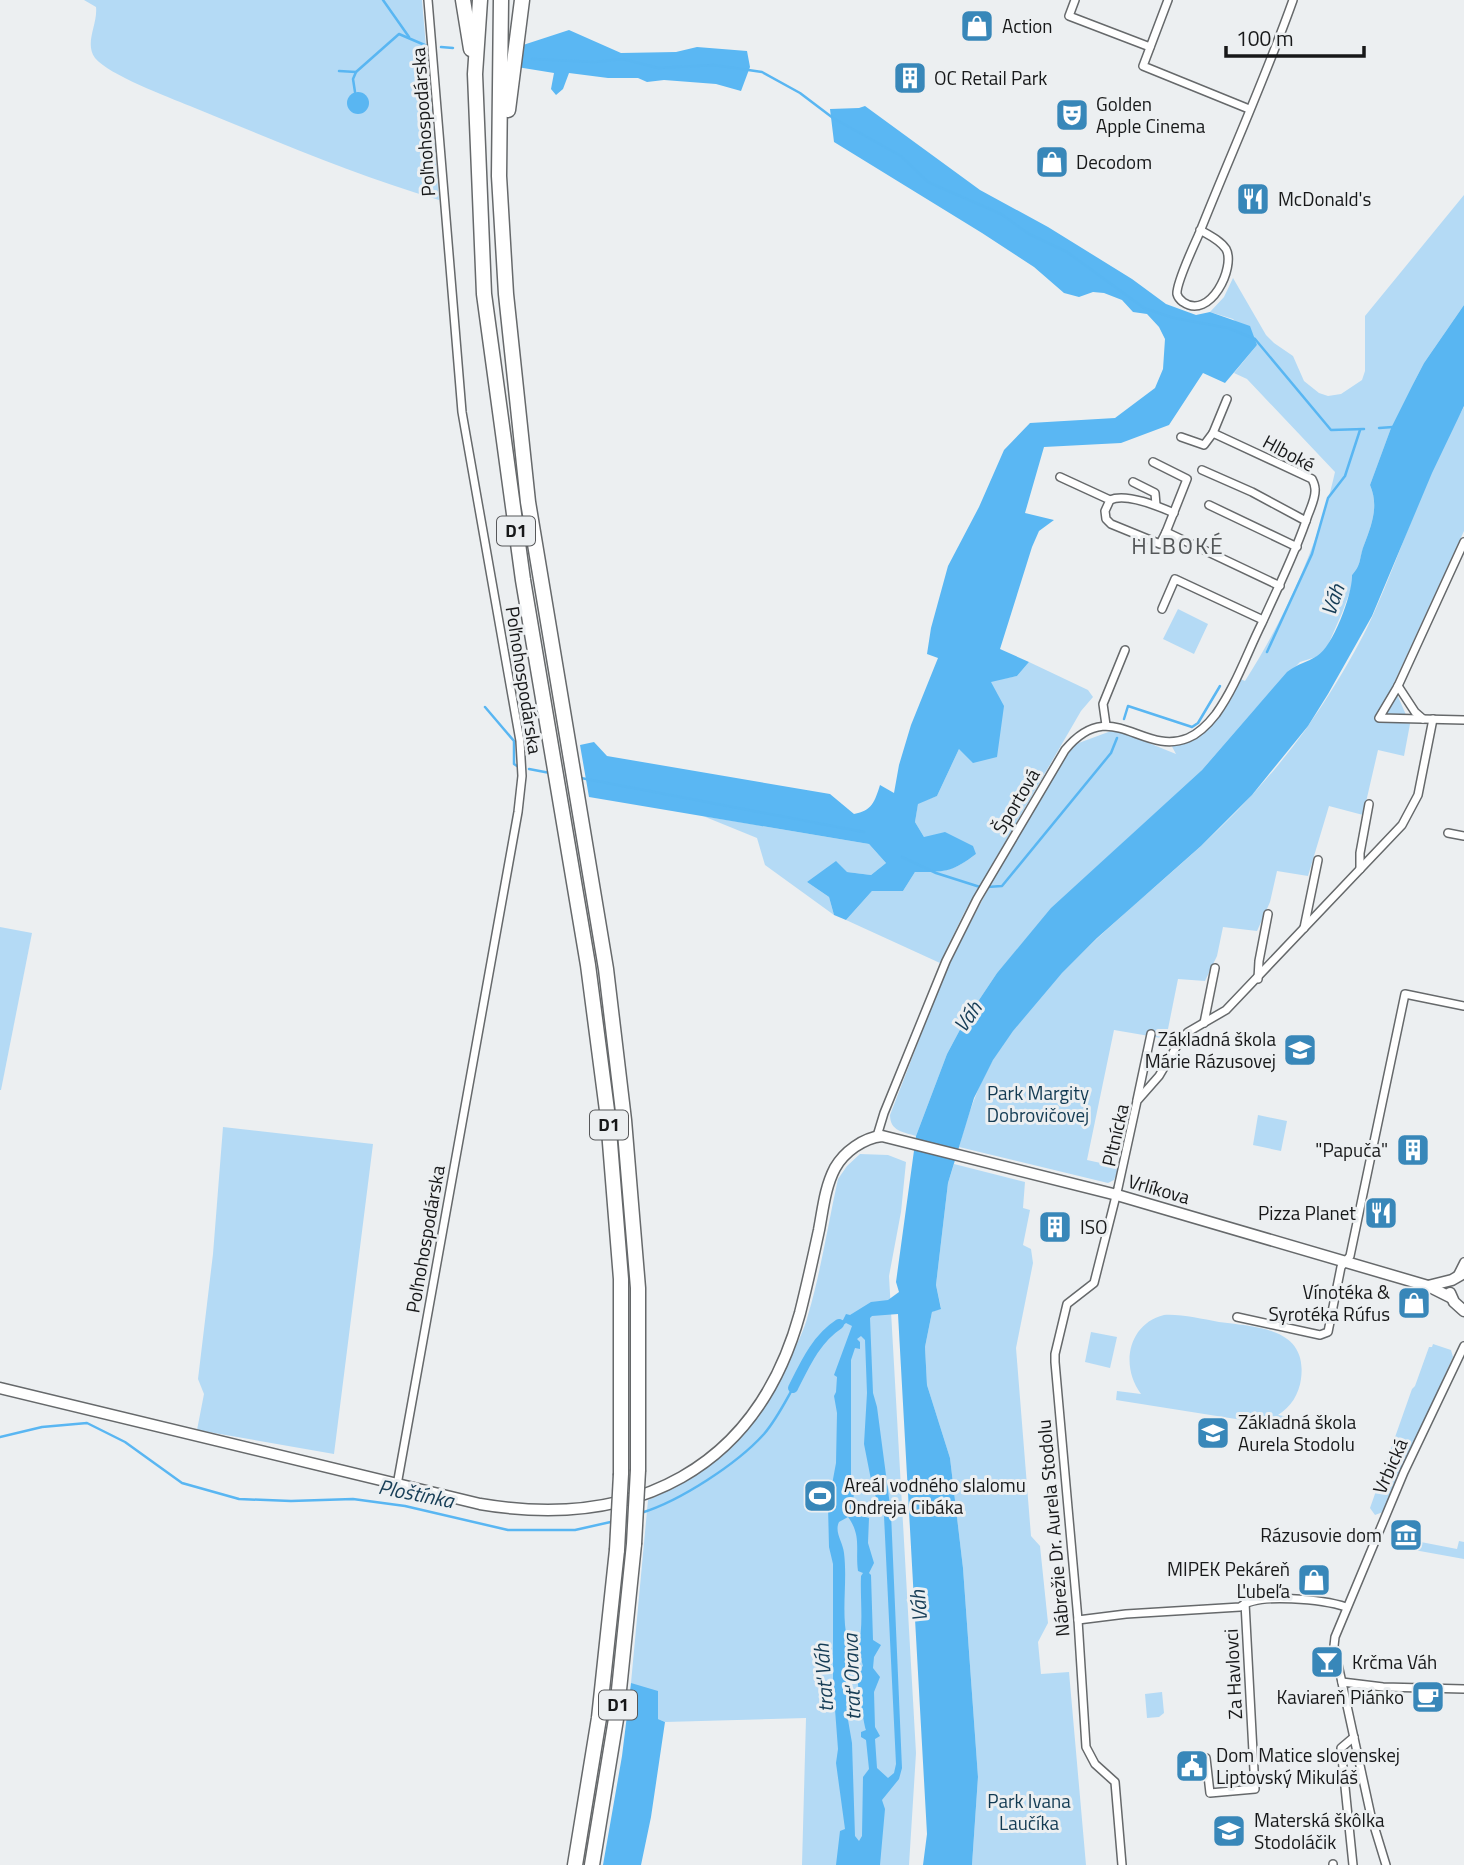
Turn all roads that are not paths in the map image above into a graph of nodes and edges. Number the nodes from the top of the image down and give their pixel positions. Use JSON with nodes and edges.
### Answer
{"nodes":[{"id":1,"x":428,"y":0,"type":"edge"},
{"id":2,"x":463,"y":0,"type":"edge"},
{"id":3,"x":480,"y":0,"type":"edge"},
{"id":4,"x":501,"y":0,"type":"edge"},
{"id":5,"x":522,"y":0,"type":"edge"},
{"id":6,"x":1075,"y":0,"type":"edge"},
{"id":7,"x":1168,"y":0,"type":"edge"},
{"id":8,"x":1293,"y":0,"type":"edge"},
{"id":9,"x":1150,"y":47,"type":"junction"},
{"id":10,"x":475,"y":74,"type":"junction"},
{"id":11,"x":1249,"y":109,"type":"junction"},
{"id":12,"x":499,"y":176,"type":"junction"},
{"id":13,"x":1200,"y":230,"type":"junction"},
{"id":14,"x":1227,"y":399,"type":"dead end"},
{"id":15,"x":1213,"y":433,"type":"junction"},
{"id":16,"x":1181,"y":437,"type":"dead end"},
{"id":17,"x":1153,"y":461,"type":"dead end"},
{"id":18,"x":1202,"y":470,"type":"dead end"},
{"id":19,"x":1060,"y":477,"type":"dead end"},
{"id":20,"x":1133,"y":482,"type":"dead end"},
{"id":21,"x":1110,"y":500,"type":"junction"},
{"id":22,"x":1156,"y":505,"type":"junction"},
{"id":23,"x":1209,"y":505,"type":"dead end"},
{"id":24,"x":1174,"y":513,"type":"junction"},
{"id":25,"x":1306,"y":521,"type":"junction"},
{"id":26,"x":1166,"y":532,"type":"junction"},
{"id":27,"x":1464,"y":542,"type":"edge"},
{"id":28,"x":1297,"y":547,"type":"junction"},
{"id":29,"x":1280,"y":586,"type":"junction"},
{"id":30,"x":1162,"y":610,"type":"dead end"},
{"id":31,"x":1263,"y":620,"type":"junction"},
{"id":32,"x":1125,"y":650,"type":"dead end"},
{"id":33,"x":1398,"y":687,"type":"junction"},
{"id":34,"x":1423,"y":719,"type":"junction"},
{"id":35,"x":1433,"y":719,"type":"junction"},
{"id":36,"x":1464,"y":720,"type":"edge"},
{"id":37,"x":1106,"y":726,"type":"junction"},
{"id":38,"x":1369,"y":804,"type":"dead end"},
{"id":39,"x":1448,"y":833,"type":"dead end"},
{"id":40,"x":1464,"y":836,"type":"edge"},
{"id":41,"x":1318,"y":860,"type":"dead end"},
{"id":42,"x":1360,"y":869,"type":"junction"},
{"id":43,"x":1268,"y":914,"type":"dead end"},
{"id":44,"x":1304,"y":928,"type":"junction"},
{"id":45,"x":1215,"y":968,"type":"dead end"},
{"id":46,"x":1258,"y":978,"type":"junction"},
{"id":47,"x":1464,"y":1006,"type":"edge"},
{"id":48,"x":1204,"y":1023,"type":"junction"},
{"id":49,"x":1151,"y":1034,"type":"dead end"},
{"id":50,"x":1137,"y":1101,"type":"junction"},
{"id":51,"x":877,"y":1136,"type":"junction"},
{"id":52,"x":1117,"y":1195,"type":"junction"},
{"id":53,"x":1348,"y":1262,"type":"junction"},
{"id":54,"x":1464,"y":1262,"type":"edge"},
{"id":55,"x":1458,"y":1276,"type":"edge"},
{"id":56,"x":1428,"y":1286,"type":"junction"},
{"id":57,"x":1450,"y":1297,"type":"junction"},
{"id":58,"x":1464,"y":1311,"type":"edge"},
{"id":59,"x":1237,"y":1317,"type":"dead end"},
{"id":60,"x":1464,"y":1346,"type":"edge"},
{"id":61,"x":0,"y":1388,"type":"edge"},
{"id":62,"x":397,"y":1485,"type":"junction"},
{"id":63,"x":1245,"y":1603,"type":"junction"},
{"id":64,"x":1346,"y":1607,"type":"junction"},
{"id":65,"x":1078,"y":1620,"type":"junction"},
{"id":66,"x":1342,"y":1682,"type":"junction"},
{"id":67,"x":1464,"y":1689,"type":"edge"},
{"id":68,"x":1354,"y":1737,"type":"junction"},
{"id":69,"x":1206,"y":1758,"type":"dead end"},
{"id":70,"x":575,"y":1865,"type":"edge"},
{"id":71,"x":592,"y":1865,"type":"edge"},
{"id":72,"x":1122,"y":1865,"type":"edge"},
{"id":73,"x":1353,"y":1865,"type":"edge"},
{"id":74,"x":1386,"y":1865,"type":"edge"}],
"edges":[{"from":1,"to":62,"type":"street","name":"Poľnohospodárska"},
{"from":2,"to":10,"type":"highway"},
{"from":3,"to":10,"type":"highway","number":"D1"},
{"from":4,"to":12,"type":"highway","number":"D1"},
{"from":5,"to":12,"type":"highway"},
{"from":6,"to":9,"type":"street"},
{"from":7,"to":9,"type":"street"},
{"from":8,"to":11,"type":"street"},
{"from":9,"to":11,"type":"street"},
{"from":10,"to":70,"type":"highway","number":"D1","bridge":true},
{"from":11,"to":13,"type":"street"},
{"from":12,"to":71,"type":"highway","number":"D1","bridge":true},
{"from":13,"to":13,"type":"street"},
{"from":14,"to":15,"type":"street"},
{"from":15,"to":16,"type":"street"},
{"from":15,"to":25,"type":"street","name":"Hlboké"},
{"from":17,"to":24,"type":"street"},
{"from":18,"to":25,"type":"street"},
{"from":19,"to":21,"type":"street"},
{"from":20,"to":22,"type":"street"},
{"from":21,"to":22,"type":"street"},
{"from":21,"to":26,"type":"street"},
{"from":22,"to":24,"type":"street"},
{"from":23,"to":28,"type":"street"},
{"from":24,"to":26,"type":"street"},
{"from":25,"to":28,"type":"street","name":"Hlboké"},
{"from":26,"to":29,"type":"street"},
{"from":27,"to":33,"type":"street"},
{"from":28,"to":29,"type":"street","name":"Hlboké"},
{"from":29,"to":31,"type":"street","name":"Hlboké"},
{"from":30,"to":31,"type":"street"},
{"from":31,"to":37,"type":"street"},
{"from":32,"to":37,"type":"street"},
{"from":33,"to":34,"type":"street"},
{"from":33,"to":34,"type":"street"},
{"from":34,"to":35,"type":"street"},
{"from":35,"to":36,"type":"street"},
{"from":35,"to":42,"type":"street","name":"Pltnícka"},
{"from":37,"to":51,"type":"street","name":"Športová"},
{"from":38,"to":42,"type":"street"},
{"from":39,"to":40,"type":"street"},
{"from":41,"to":44,"type":"street"},
{"from":42,"to":44,"type":"street","name":"Pltnícka"},
{"from":43,"to":46,"type":"street"},
{"from":44,"to":46,"type":"street","name":"Pltnícka"},
{"from":45,"to":48,"type":"street"},
{"from":46,"to":48,"type":"street","name":"Pltnícka"},
{"from":47,"to":53,"type":"street"},
{"from":48,"to":50,"type":"street","name":"Pltnícka"},
{"from":49,"to":50,"type":"street"},
{"from":50,"to":52,"type":"street","name":"Pltnícka"},
{"from":51,"to":52,"type":"street","name":"Vrlíkova"},
{"from":51,"to":62,"type":"street"},
{"from":52,"to":53,"type":"street","name":"Vrlíkova"},
{"from":52,"to":65,"type":"street","name":"Nábrežie Dr. Aurela Stodolu"},
{"from":53,"to":56,"type":"street","name":"Vrlíkova"},
{"from":53,"to":59,"type":"street"},
{"from":54,"to":55,"type":"street"},
{"from":55,"to":56,"type":"street"},
{"from":55,"to":57,"type":"street"},
{"from":56,"to":57,"type":"street","name":"Vrlíkova"},
{"from":57,"to":58,"type":"street","name":"Vrlíkova"},
{"from":60,"to":64,"type":"street","name":"Vrbická"},
{"from":61,"to":62,"type":"street"},
{"from":63,"to":64,"type":"street","name":"Za Havlovci"},
{"from":63,"to":65,"type":"street","name":"Za Havlovci"},
{"from":63,"to":69,"type":"street","name":"Za Havlovci"},
{"from":64,"to":66,"type":"street","name":"Vrbická"},
{"from":65,"to":72,"type":"street","name":"Nábrežie Dr. Aurela Stodolu"},
{"from":66,"to":67,"type":"street"},
{"from":66,"to":68,"type":"street","name":"Vrbická"},
{"from":68,"to":73,"type":"street"},
{"from":68,"to":74,"type":"street","name":"Vrbická"}]}
